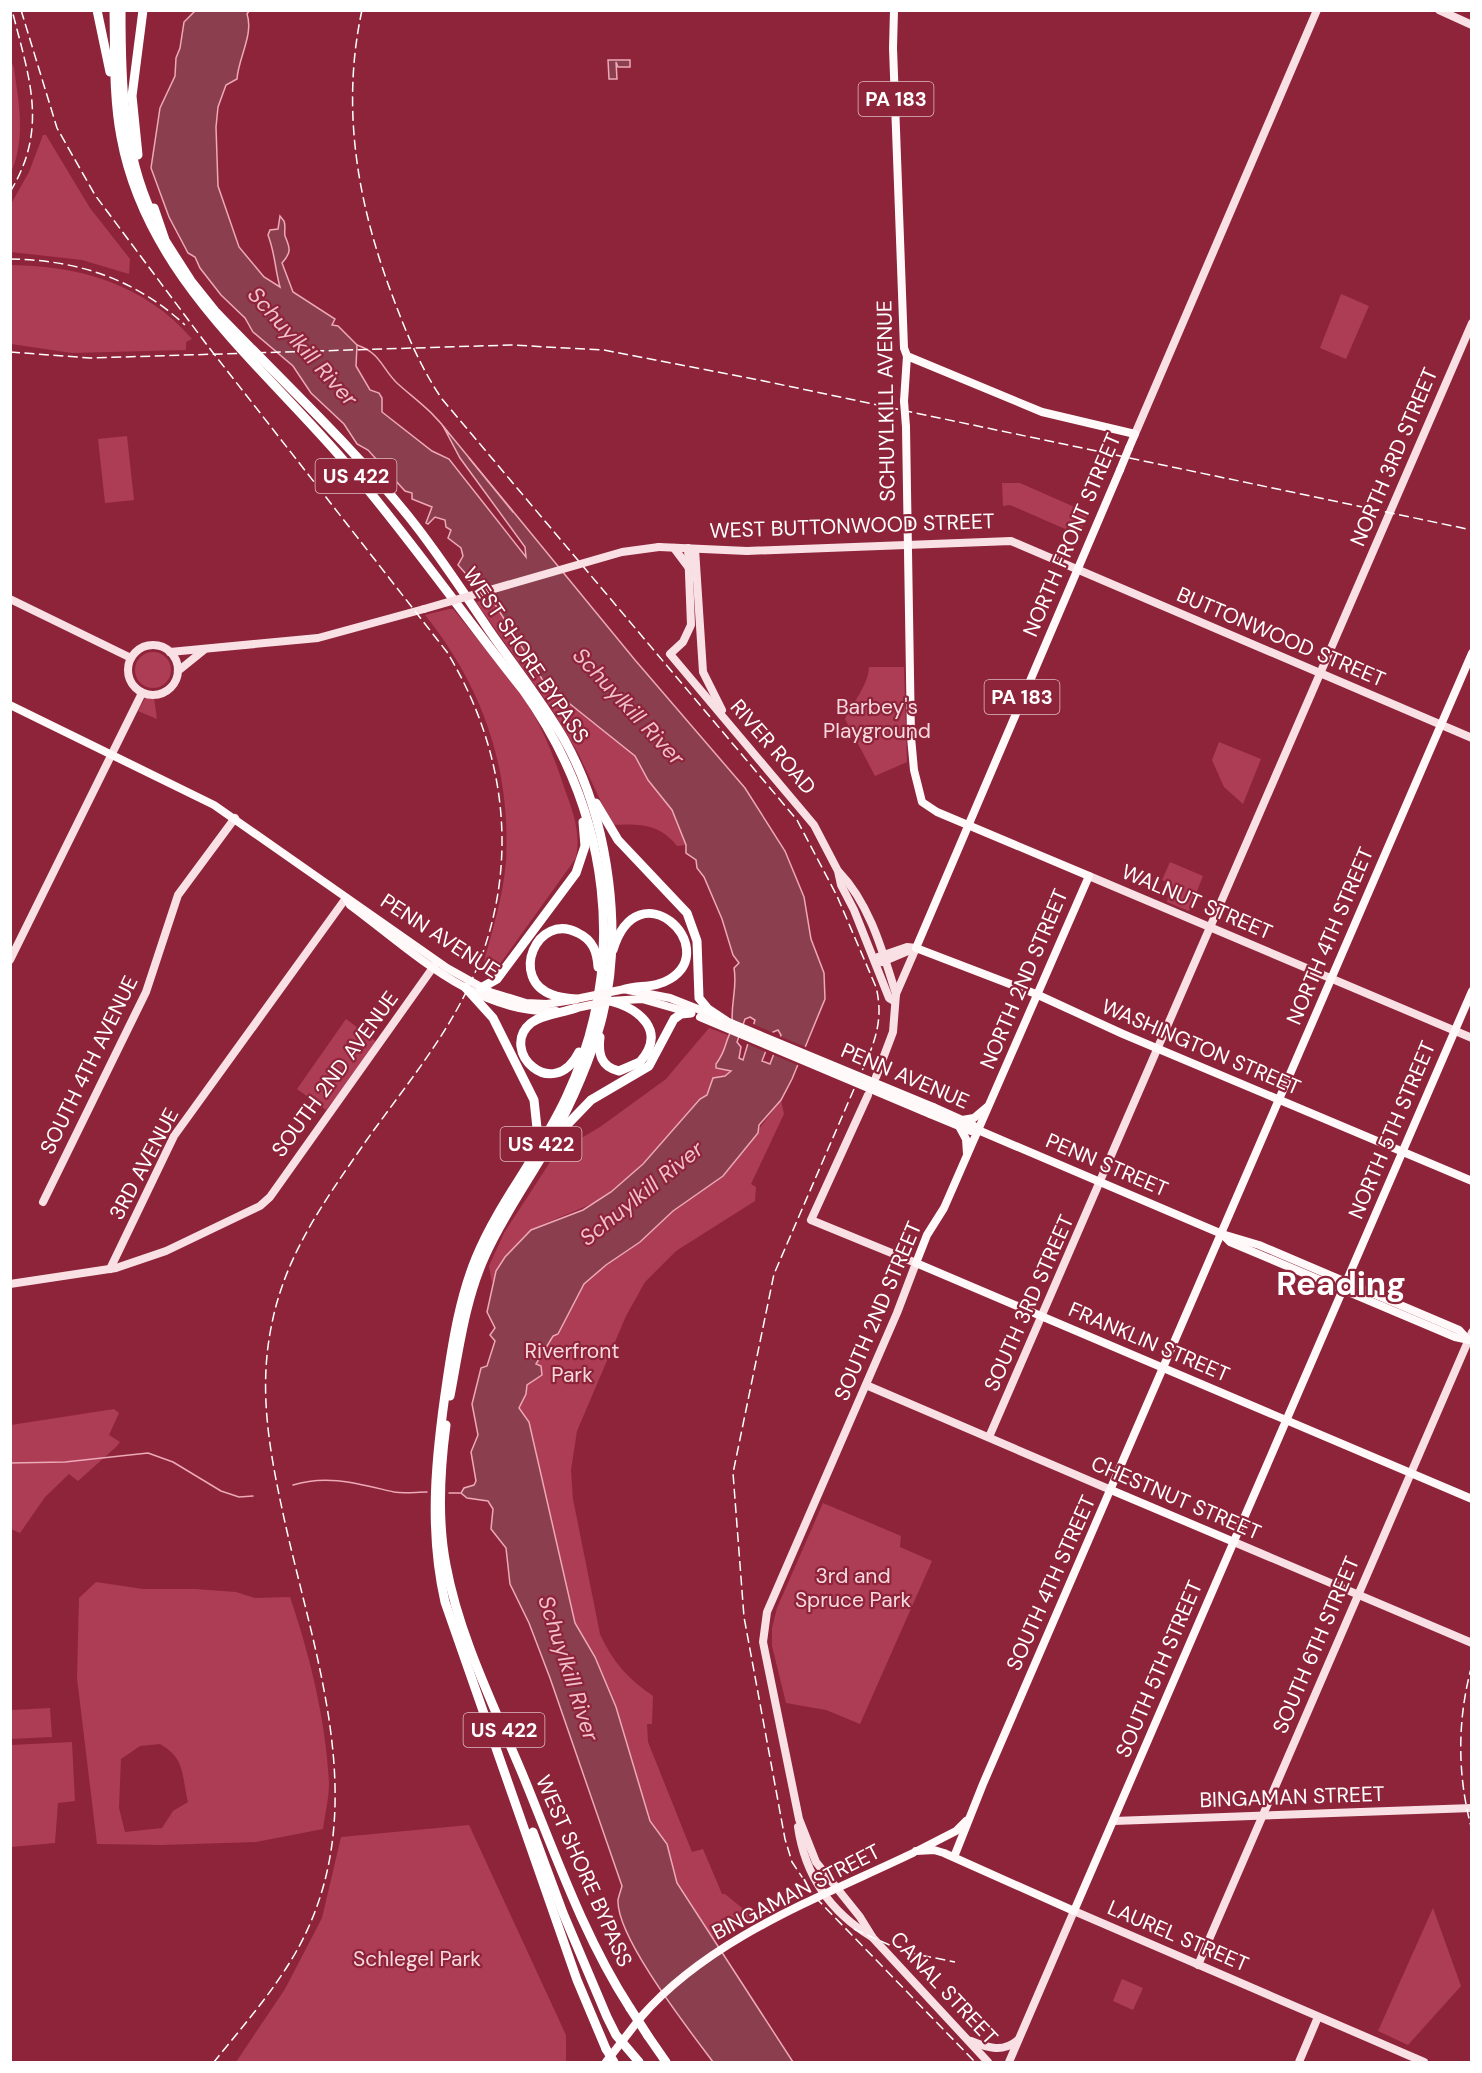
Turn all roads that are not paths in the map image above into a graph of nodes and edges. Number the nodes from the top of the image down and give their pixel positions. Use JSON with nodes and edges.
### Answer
{"nodes":[{"id":1,"x":97,"y":10,"type":"edge"},
{"id":2,"x":114,"y":10,"type":"edge"},
{"id":3,"x":121,"y":10,"type":"edge"},
{"id":4,"x":143,"y":10,"type":"edge"},
{"id":5,"x":894,"y":10,"type":"edge"},
{"id":6,"x":1317,"y":10,"type":"edge"},
{"id":7,"x":1439,"y":10,"type":"edge"},
{"id":8,"x":1472,"y":25,"type":"edge"},
{"id":9,"x":127,"y":162,"type":"junction"},
{"id":10,"x":165,"y":240,"type":"junction"},
{"id":11,"x":1472,"y":323,"type":"edge"},
{"id":12,"x":907,"y":356,"type":"junction"},
{"id":13,"x":1135,"y":434,"type":"junction"},
{"id":14,"x":907,"y":545,"type":"junction"},
{"id":15,"x":674,"y":548,"type":"junction"},
{"id":16,"x":691,"y":548,"type":"junction"},
{"id":17,"x":704,"y":549,"type":"junction"},
{"id":18,"x":692,"y":566,"type":"junction"},
{"id":19,"x":1077,"y":569,"type":"junction"},
{"id":20,"x":10,"y":599,"type":"edge"},
{"id":21,"x":209,"y":649,"type":"junction"},
{"id":22,"x":170,"y":652,"type":"junction"},
{"id":23,"x":1472,"y":652,"type":"edge"},
{"id":24,"x":131,"y":658,"type":"junction"},
{"id":25,"x":178,"y":671,"type":"junction"},
{"id":26,"x":1320,"y":673,"type":"junction"},
{"id":27,"x":142,"y":693,"type":"junction"},
{"id":28,"x":10,"y":705,"type":"edge"},
{"id":29,"x":725,"y":717,"type":"junction"},
{"id":30,"x":1440,"y":725,"type":"junction"},
{"id":31,"x":1472,"y":738,"type":"edge"},
{"id":32,"x":111,"y":754,"type":"junction"},
{"id":33,"x":578,"y":770,"type":"junction"},
{"id":34,"x":918,"y":790,"type":"joint"},
{"id":35,"x":579,"y":796,"type":"junction"},
{"id":36,"x":235,"y":818,"type":"junction"},
{"id":37,"x":967,"y":824,"type":"junction"},
{"id":38,"x":838,"y":871,"type":"junction"},
{"id":39,"x":1089,"y":876,"type":"junction"},
{"id":40,"x":346,"y":897,"type":"junction"},
{"id":41,"x":1210,"y":927,"type":"junction"},
{"id":42,"x":875,"y":936,"type":"junction"},
{"id":43,"x":916,"y":948,"type":"junction"},
{"id":44,"x":897,"y":950,"type":"junction"},
{"id":45,"x":10,"y":960,"type":"edge"},
{"id":46,"x":879,"y":960,"type":"junction"},
{"id":47,"x":609,"y":964,"type":"junction"},
{"id":48,"x":434,"y":966,"type":"junction"},
{"id":49,"x":455,"y":976,"type":"junction"},
{"id":50,"x":1331,"y":978,"type":"junction"},
{"id":51,"x":1004,"y":983,"type":"junction"},
{"id":52,"x":465,"y":987,"type":"junction"},
{"id":53,"x":481,"y":988,"type":"junction"},
{"id":54,"x":625,"y":989,"type":"junction"},
{"id":55,"x":599,"y":990,"type":"junction"},
{"id":56,"x":1472,"y":991,"type":"edge"},
{"id":57,"x":1036,"y":994,"type":"junction"},
{"id":58,"x":895,"y":998,"type":"junction"},
{"id":59,"x":610,"y":1001,"type":"joint"},
{"id":60,"x":624,"y":1002,"type":"junction"},
{"id":61,"x":576,"y":1004,"type":"junction"},
{"id":62,"x":1063,"y":1006,"type":"junction"},
{"id":63,"x":697,"y":1013,"type":"junction"},
{"id":64,"x":603,"y":1014,"type":"junction"},
{"id":65,"x":1027,"y":1014,"type":"junction"},
{"id":66,"x":726,"y":1021,"type":"junction"},
{"id":67,"x":591,"y":1025,"type":"junction"},
{"id":68,"x":1454,"y":1031,"type":"junction"},
{"id":69,"x":1472,"y":1038,"type":"edge"},
{"id":70,"x":1158,"y":1049,"type":"junction"},
{"id":71,"x":876,"y":1077,"type":"dead end"},
{"id":72,"x":868,"y":1095,"type":"dead end"},
{"id":73,"x":1279,"y":1100,"type":"junction"},
{"id":74,"x":990,"y":1104,"type":"junction"},
{"id":75,"x":931,"y":1110,"type":"junction"},
{"id":76,"x":960,"y":1123,"type":"junction"},
{"id":77,"x":978,"y":1130,"type":"junction"},
{"id":78,"x":1402,"y":1152,"type":"junction"},
{"id":79,"x":967,"y":1155,"type":"junction"},
{"id":80,"x":527,"y":1181,"type":"junction"},
{"id":81,"x":1472,"y":1181,"type":"edge"},
{"id":82,"x":1101,"y":1182,"type":"junction"},
{"id":83,"x":42,"y":1202,"type":"dead end"},
{"id":84,"x":493,"y":1224,"type":"junction"},
{"id":85,"x":1222,"y":1234,"type":"junction"},
{"id":86,"x":480,"y":1258,"type":"junction"},
{"id":87,"x":916,"y":1263,"type":"junction"},
{"id":88,"x":110,"y":1269,"type":"junction"},
{"id":89,"x":10,"y":1284,"type":"edge"},
{"id":90,"x":1345,"y":1286,"type":"junction"},
{"id":91,"x":1042,"y":1317,"type":"junction"},
{"id":92,"x":1470,"y":1337,"type":"edge"},
{"id":93,"x":1164,"y":1368,"type":"junction"},
{"id":94,"x":866,"y":1385,"type":"junction"},
{"id":95,"x":1287,"y":1421,"type":"junction"},
{"id":96,"x":442,"y":1436,"type":"junction"},
{"id":97,"x":989,"y":1437,"type":"junction"},
{"id":98,"x":1410,"y":1473,"type":"junction"},
{"id":99,"x":1111,"y":1490,"type":"junction"},
{"id":100,"x":1472,"y":1499,"type":"edge"},
{"id":101,"x":1234,"y":1542,"type":"junction"},
{"id":102,"x":1357,"y":1595,"type":"junction"},
{"id":103,"x":1472,"y":1643,"type":"edge"},
{"id":104,"x":775,"y":1708,"type":"joint"},
{"id":105,"x":488,"y":1719,"type":"junction"},
{"id":106,"x":504,"y":1731,"type":"junction"},
{"id":107,"x":1472,"y":1808,"type":"edge"},
{"id":108,"x":970,"y":1814,"type":"junction"},
{"id":109,"x":1262,"y":1816,"type":"junction"},
{"id":110,"x":799,"y":1819,"type":"junction"},
{"id":111,"x":1114,"y":1821,"type":"junction"},
{"id":112,"x":915,"y":1852,"type":"junction"},
{"id":113,"x":954,"y":1857,"type":"junction"},
{"id":114,"x":1074,"y":1911,"type":"junction"},
{"id":115,"x":873,"y":1938,"type":"junction"},
{"id":116,"x":1198,"y":1965,"type":"junction"},
{"id":117,"x":1318,"y":2017,"type":"junction"},
{"id":118,"x":1019,"y":2038,"type":"junction"},
{"id":119,"x":622,"y":2041,"type":"junction"},
{"id":120,"x":970,"y":2041,"type":"junction"},
{"id":121,"x":606,"y":2062,"type":"edge"},
{"id":122,"x":614,"y":2062,"type":"edge"},
{"id":123,"x":632,"y":2062,"type":"edge"},
{"id":124,"x":639,"y":2062,"type":"edge"},
{"id":125,"x":666,"y":2062,"type":"edge"},
{"id":126,"x":988,"y":2062,"type":"edge"},
{"id":127,"x":1009,"y":2062,"type":"edge"},
{"id":128,"x":1299,"y":2062,"type":"edge"},
{"id":129,"x":1424,"y":2062,"type":"edge"}],
"edges":[{"from":1,"to":9,"type":"highway"},
{"from":2,"to":9,"type":"highway","name":"WEST SHORE BYPASS","number":"US 422"},
{"from":3,"to":10,"type":"highway","name":"WEST SHORE BYPASS","number":"US 422"},
{"from":4,"to":10,"type":"highway"},
{"from":5,"to":12,"type":"main road","name":"SCHUYLKILL AVENUE","number":"PA 183"},
{"from":6,"to":13,"type":"street","name":"NORTH FRONT STREET","number":"PA 183"},
{"from":7,"to":8,"type":"street"},
{"from":9,"to":35,"type":"highway","name":"WEST SHORE BYPASS","number":"US 422"},
{"from":10,"to":33,"type":"highway","name":"WEST SHORE BYPASS","number":"US 422"},
{"from":11,"to":26,"type":"street","name":"NORTH 3RD STREET"},
{"from":12,"to":13,"type":"main road"},
{"from":12,"to":14,"type":"main road","name":"SCHUYLKILL AVENUE","number":"PA 183","bridge":true},
{"from":13,"to":19,"type":"main road","name":"NORTH FRONT STREET","number":"PA 183","bridge":true},
{"from":14,"to":17,"type":"street","name":"WEST BUTTONWOOD STREET"},
{"from":14,"to":19,"type":"street","name":"WEST BUTTONWOOD STREET"},
{"from":14,"to":34,"type":"main road","name":"SCHUYLKILL AVENUE","number":"PA 183"},
{"from":15,"to":16,"type":"street","name":"WEST BUTTONWOOD STREET"},
{"from":15,"to":18,"type":"street"},
{"from":15,"to":21,"type":"street","name":"WEST BUTTONWOOD STREET","bridge":true},
{"from":16,"to":17,"type":"street","name":"WEST BUTTONWOOD STREET"},
{"from":16,"to":18,"type":"street"},
{"from":17,"to":18,"type":"street"},
{"from":18,"to":29,"type":"street"},
{"from":18,"to":29,"type":"street","name":"RIVER ROAD"},
{"from":19,"to":26,"type":"street","name":"BUTTONWOOD STREET"},
{"from":19,"to":37,"type":"main road","name":"NORTH FRONT STREET","number":"PA 183"},
{"from":20,"to":24,"type":"street"},
{"from":21,"to":22,"type":"street"},
{"from":21,"to":25,"type":"street"},
{"from":22,"to":24,"type":"street"},
{"from":22,"to":25,"type":"street"},
{"from":23,"to":30,"type":"main road","name":"NORTH 4TH STREET"},
{"from":24,"to":27,"type":"street"},
{"from":25,"to":27,"type":"street"},
{"from":26,"to":30,"type":"street","name":"BUTTONWOOD STREET"},
{"from":26,"to":41,"type":"street","name":"NORTH 3RD STREET"},
{"from":27,"to":32,"type":"street"},
{"from":28,"to":32,"type":"main road","name":"PENN AVENUE"},
{"from":29,"to":38,"type":"street","name":"RIVER ROAD"},
{"from":30,"to":31,"type":"street","name":"BUTTONWOOD STREET"},
{"from":30,"to":50,"type":"main road","name":"NORTH 4TH STREET"},
{"from":32,"to":36,"type":"main road","name":"PENN AVENUE"},
{"from":32,"to":45,"type":"street"},
{"from":33,"to":47,"type":"highway","name":"WEST SHORE BYPASS","number":"US 422"},
{"from":33,"to":66,"type":"highway"},
{"from":34,"to":37,"type":"main road","name":"WALNUT STREET","number":"PA 183"},
{"from":35,"to":53,"type":"highway"},
{"from":35,"to":55,"type":"highway","name":"WEST SHORE BYPASS","number":"US 422"},
{"from":36,"to":40,"type":"main road","name":"PENN AVENUE"},
{"from":36,"to":83,"type":"street","name":"SOUTH 4TH AVENUE"},
{"from":37,"to":39,"type":"main road","name":"WALNUT STREET","number":"PA 183"},
{"from":37,"to":43,"type":"main road","name":"NORTH FRONT STREET","number":"PA 183"},
{"from":38,"to":42,"type":"street","name":"RIVER ROAD"},
{"from":38,"to":46,"type":"street","name":"RIVER ROAD"},
{"from":39,"to":41,"type":"street","name":"WALNUT STREET"},
{"from":39,"to":57,"type":"main road","name":"NORTH 2ND STREET"},
{"from":40,"to":48,"type":"main road","name":"PENN AVENUE"},
{"from":40,"to":49,"type":"main road","name":"PENN AVENUE"},
{"from":40,"to":88,"type":"street","name":"3RD AVENUE"},
{"from":41,"to":50,"type":"street","name":"WALNUT STREET"},
{"from":41,"to":70,"type":"street"},
{"from":42,"to":44,"type":"street"},
{"from":42,"to":46,"type":"street","name":"RIVER ROAD"},
{"from":43,"to":44,"type":"street"},
{"from":43,"to":46,"type":"street"},
{"from":43,"to":51,"type":"main road","name":"WASHINGTON STREET"},
{"from":43,"to":58,"type":"street","name":"NORTH FRONT STREET"},
{"from":44,"to":46,"type":"street"},
{"from":46,"to":58,"type":"street","name":"RIVER ROAD"},
{"from":47,"to":54,"type":"highway"},
{"from":47,"to":64,"type":"highway","name":"WEST SHORE BYPASS","number":"US 422"},
{"from":48,"to":49,"type":"main road","name":"PENN AVENUE"},
{"from":48,"to":88,"type":"street","name":"SOUTH 2ND AVENUE"},
{"from":49,"to":52,"type":"main road","name":"PENN AVENUE"},
{"from":49,"to":53,"type":"main road","name":"PENN AVENUE"},
{"from":50,"to":68,"type":"street","name":"WALNUT STREET"},
{"from":50,"to":73,"type":"main road","name":"NORTH 4TH STREET"},
{"from":51,"to":57,"type":"main road","name":"WASHINGTON STREET"},
{"from":51,"to":65,"type":"main road"},
{"from":52,"to":61,"type":"main road","name":"PENN AVENUE"},
{"from":52,"to":84,"type":"highway"},
{"from":53,"to":61,"type":"main road","name":"PENN AVENUE"},
{"from":54,"to":61,"type":"main road","name":"PENN AVENUE","bridge":true},
{"from":54,"to":63,"type":"main road","name":"PENN AVENUE"},
{"from":55,"to":61,"type":"highway"},
{"from":55,"to":67,"type":"highway","name":"WEST SHORE BYPASS","number":"US 422"},
{"from":56,"to":68,"type":"main road","name":"NORTH 5TH STREET"},
{"from":57,"to":62,"type":"main road","name":"WASHINGTON STREET"},
{"from":57,"to":65,"type":"main road","name":"NORTH 2ND STREET"},
{"from":58,"to":71,"type":"street","name":"NORTH FRONT STREET"},
{"from":59,"to":60,"type":"highway"},
{"from":59,"to":61,"type":"main road","name":"PENN AVENUE","bridge":true},
{"from":60,"to":63,"type":"main road","name":"PENN AVENUE"},
{"from":60,"to":64,"type":"highway"},
{"from":61,"to":67,"type":"highway"},
{"from":62,"to":65,"type":"main road"},
{"from":62,"to":70,"type":"main road","name":"WASHINGTON STREET"},
{"from":63,"to":66,"type":"main road","name":"PENN AVENUE"},
{"from":63,"to":75,"type":"main road","name":"PENN AVENUE","bridge":true},
{"from":63,"to":80,"type":"highway"},
{"from":64,"to":80,"type":"highway","name":"WEST SHORE BYPASS","number":"US 422"},
{"from":65,"to":74,"type":"main road","name":"NORTH 2ND STREET"},
{"from":66,"to":75,"type":"main road","name":"PENN AVENUE","bridge":true},
{"from":67,"to":84,"type":"highway","name":"WEST SHORE BYPASS","number":"US 422"},
{"from":68,"to":69,"type":"street","name":"WALNUT STREET"},
{"from":68,"to":78,"type":"main road","name":"NORTH 5TH STREET"},
{"from":70,"to":73,"type":"main road","name":"WASHINGTON STREET"},
{"from":70,"to":82,"type":"street"},
{"from":72,"to":87,"type":"street","name":"FRANKLIN STREET"},
{"from":73,"to":78,"type":"main road","name":"WASHINGTON STREET"},
{"from":73,"to":85,"type":"main road","name":"NORTH 4TH STREET"},
{"from":74,"to":76,"type":"main road"},
{"from":74,"to":77,"type":"main road","name":"NORTH 2ND STREET"},
{"from":75,"to":76,"type":"main road","name":"PENN AVENUE"},
{"from":76,"to":77,"type":"main road","name":"PENN AVENUE"},
{"from":76,"to":79,"type":"main road"},
{"from":77,"to":79,"type":"main road","name":"SOUTH 2ND STREET"},
{"from":77,"to":82,"type":"main road","name":"PENN STREET"},
{"from":78,"to":81,"type":"main road","name":"WASHINGTON STREET"},
{"from":78,"to":90,"type":"main road","name":"NORTH 5TH STREET"},
{"from":79,"to":87,"type":"main road","name":"SOUTH 2ND STREET"},
{"from":80,"to":86,"type":"highway","name":"WEST SHORE BYPASS","number":"US 422"},
{"from":82,"to":85,"type":"main road","name":"PENN STREET"},
{"from":82,"to":91,"type":"street","name":"SOUTH 3RD STREET"},
{"from":84,"to":86,"type":"highway","name":"WEST SHORE BYPASS","number":"US 422"},
{"from":85,"to":90,"type":"main road","name":"PENN STREET"},
{"from":85,"to":93,"type":"main road","name":"SOUTH 4TH STREET"},
{"from":86,"to":96,"type":"highway","name":"WEST SHORE BYPASS","number":"US 422"},
{"from":87,"to":91,"type":"main road","name":"FRANKLIN STREET"},
{"from":87,"to":94,"type":"street","name":"SOUTH 2ND STREET"},
{"from":88,"to":89,"type":"street"},
{"from":90,"to":92,"type":"main road","name":"PENN STREET"},
{"from":90,"to":95,"type":"main road","name":"SOUTH 5TH STREET"},
{"from":91,"to":93,"type":"main road","name":"FRANKLIN STREET"},
{"from":91,"to":97,"type":"street","name":"SOUTH 3RD STREET"},
{"from":92,"to":98,"type":"street","name":"SOUTH 6TH STREET"},
{"from":93,"to":95,"type":"main road","name":"FRANKLIN STREET"},
{"from":93,"to":99,"type":"main road","name":"SOUTH 4TH STREET"},
{"from":94,"to":97,"type":"street","name":"CHESTNUT STREET"},
{"from":94,"to":104,"type":"street","name":"SOUTH 2ND STREET"},
{"from":95,"to":98,"type":"main road","name":"FRANKLIN STREET"},
{"from":95,"to":101,"type":"main road","name":"SOUTH 5TH STREET"},
{"from":96,"to":105,"type":"highway","name":"WEST SHORE BYPASS","number":"US 422"},
{"from":96,"to":106,"type":"highway","name":"WEST SHORE BYPASS","number":"US 422"},
{"from":97,"to":99,"type":"street","name":"CHESTNUT STREET"},
{"from":98,"to":100,"type":"main road","name":"FRANKLIN STREET"},
{"from":98,"to":102,"type":"street","name":"SOUTH 6TH STREET"},
{"from":99,"to":101,"type":"main road","name":"CHESTNUT STREET"},
{"from":99,"to":108,"type":"main road","name":"SOUTH 4TH STREET"},
{"from":101,"to":102,"type":"street","name":"CHESTNUT STREET"},
{"from":101,"to":111,"type":"main road","name":"SOUTH 5TH STREET"},
{"from":102,"to":103,"type":"street","name":"CHESTNUT STREET"},
{"from":102,"to":109,"type":"street","name":"SOUTH 6TH STREET"},
{"from":104,"to":110,"type":"street","name":"CANAL STREET"},
{"from":105,"to":119,"type":"highway"},
{"from":105,"to":122,"type":"highway","name":"WEST SHORE BYPASS","number":"US 422","bridge":true},
{"from":106,"to":119,"type":"highway"},
{"from":106,"to":125,"type":"highway","name":"WEST SHORE BYPASS","number":"US 422","bridge":true},
{"from":107,"to":109,"type":"street","name":"BINGAMAN STREET"},
{"from":108,"to":112,"type":"main road","name":"SOUTH 4TH STREET"},
{"from":108,"to":113,"type":"main road","name":"SOUTH 4TH STREET"},
{"from":109,"to":111,"type":"street","name":"BINGAMAN STREET"},
{"from":109,"to":116,"type":"street","name":"SOUTH 6TH STREET"},
{"from":110,"to":115,"type":"street","name":"CANAL STREET"},
{"from":110,"to":115,"type":"street","name":"CANAL STREET"},
{"from":111,"to":114,"type":"main road","name":"SOUTH 5TH STREET"},
{"from":112,"to":113,"type":"main road","name":"LAUREL STREET"},
{"from":112,"to":119,"type":"main road","name":"BINGAMAN STREET","bridge":true},
{"from":113,"to":114,"type":"main road","name":"LAUREL STREET"},
{"from":114,"to":116,"type":"street","name":"LAUREL STREET"},
{"from":114,"to":118,"type":"street","name":"SOUTH 5TH STREET"},
{"from":115,"to":120,"type":"street","name":"CANAL STREET"},
{"from":116,"to":117,"type":"street","name":"LAUREL STREET"},
{"from":117,"to":128,"type":"street"},
{"from":117,"to":129,"type":"street","name":"LAUREL STREET"},
{"from":118,"to":120,"type":"street"},
{"from":118,"to":127,"type":"street","name":"SOUTH 5TH STREET"},
{"from":119,"to":121,"type":"main road","name":"BINGAMAN STREET"},
{"from":119,"to":123,"type":"highway"},
{"from":119,"to":124,"type":"highway"},
{"from":120,"to":126,"type":"street","name":"CANAL STREET"}]}
